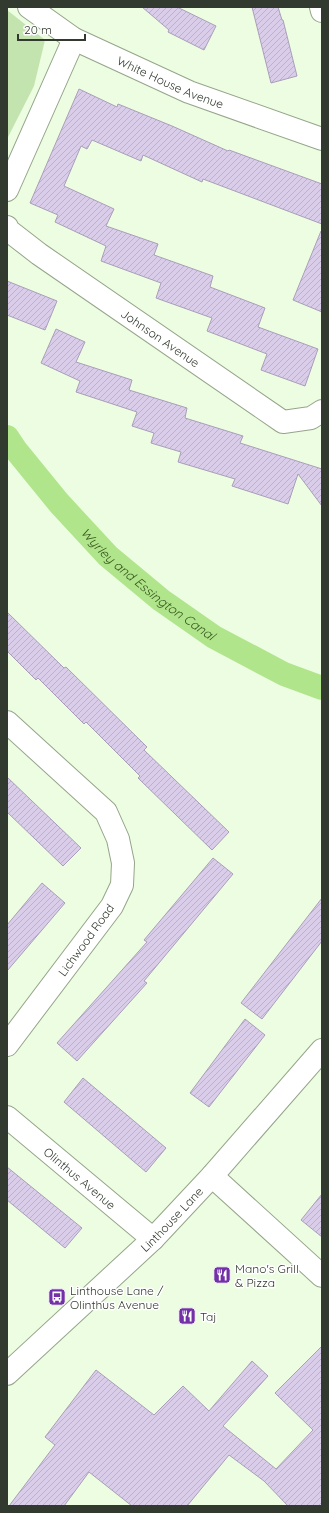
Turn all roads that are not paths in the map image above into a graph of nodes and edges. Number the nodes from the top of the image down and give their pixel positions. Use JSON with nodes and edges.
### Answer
{"nodes":[{"id":1,"x":28,"y":7,"type":"edge"},
{"id":2,"x":321,"y":7,"type":"edge"},
{"id":3,"x":322,"y":11,"type":"edge"},
{"id":4,"x":74,"y":39,"type":"junction"},
{"id":5,"x":322,"y":139,"type":"edge"},
{"id":6,"x":7,"y":190,"type":"edge"},
{"id":7,"x":7,"y":227,"type":"edge"},
{"id":8,"x":322,"y":410,"type":"edge"},
{"id":9,"x":7,"y":722,"type":"edge"},
{"id":10,"x":7,"y":1045,"type":"edge"},
{"id":11,"x":322,"y":1050,"type":"edge"},
{"id":12,"x":7,"y":1117,"type":"edge"},
{"id":13,"x":212,"y":1176,"type":"junction"},
{"id":14,"x":153,"y":1239,"type":"junction"},
{"id":15,"x":322,"y":1276,"type":"edge"},
{"id":16,"x":7,"y":1374,"type":"edge"}],
"edges":[{"from":1,"to":4,"type":"street","name":"White House Avenue"},
{"from":2,"to":3,"type":"street"},
{"from":4,"to":5,"type":"street","name":"White House Avenue"},
{"from":4,"to":6,"type":"street"},
{"from":7,"to":8,"type":"street","name":"Johnson Avenue"},
{"from":9,"to":10,"type":"street","name":"Lichwood Road"},
{"from":11,"to":13,"type":"street","name":"Linthouse Lane"},
{"from":12,"to":14,"type":"street","name":"Olinthus Avenue"},
{"from":13,"to":14,"type":"street","name":"Linthouse Lane"},
{"from":13,"to":15,"type":"street"},
{"from":14,"to":16,"type":"street","name":"Linthouse Lane"}]}
